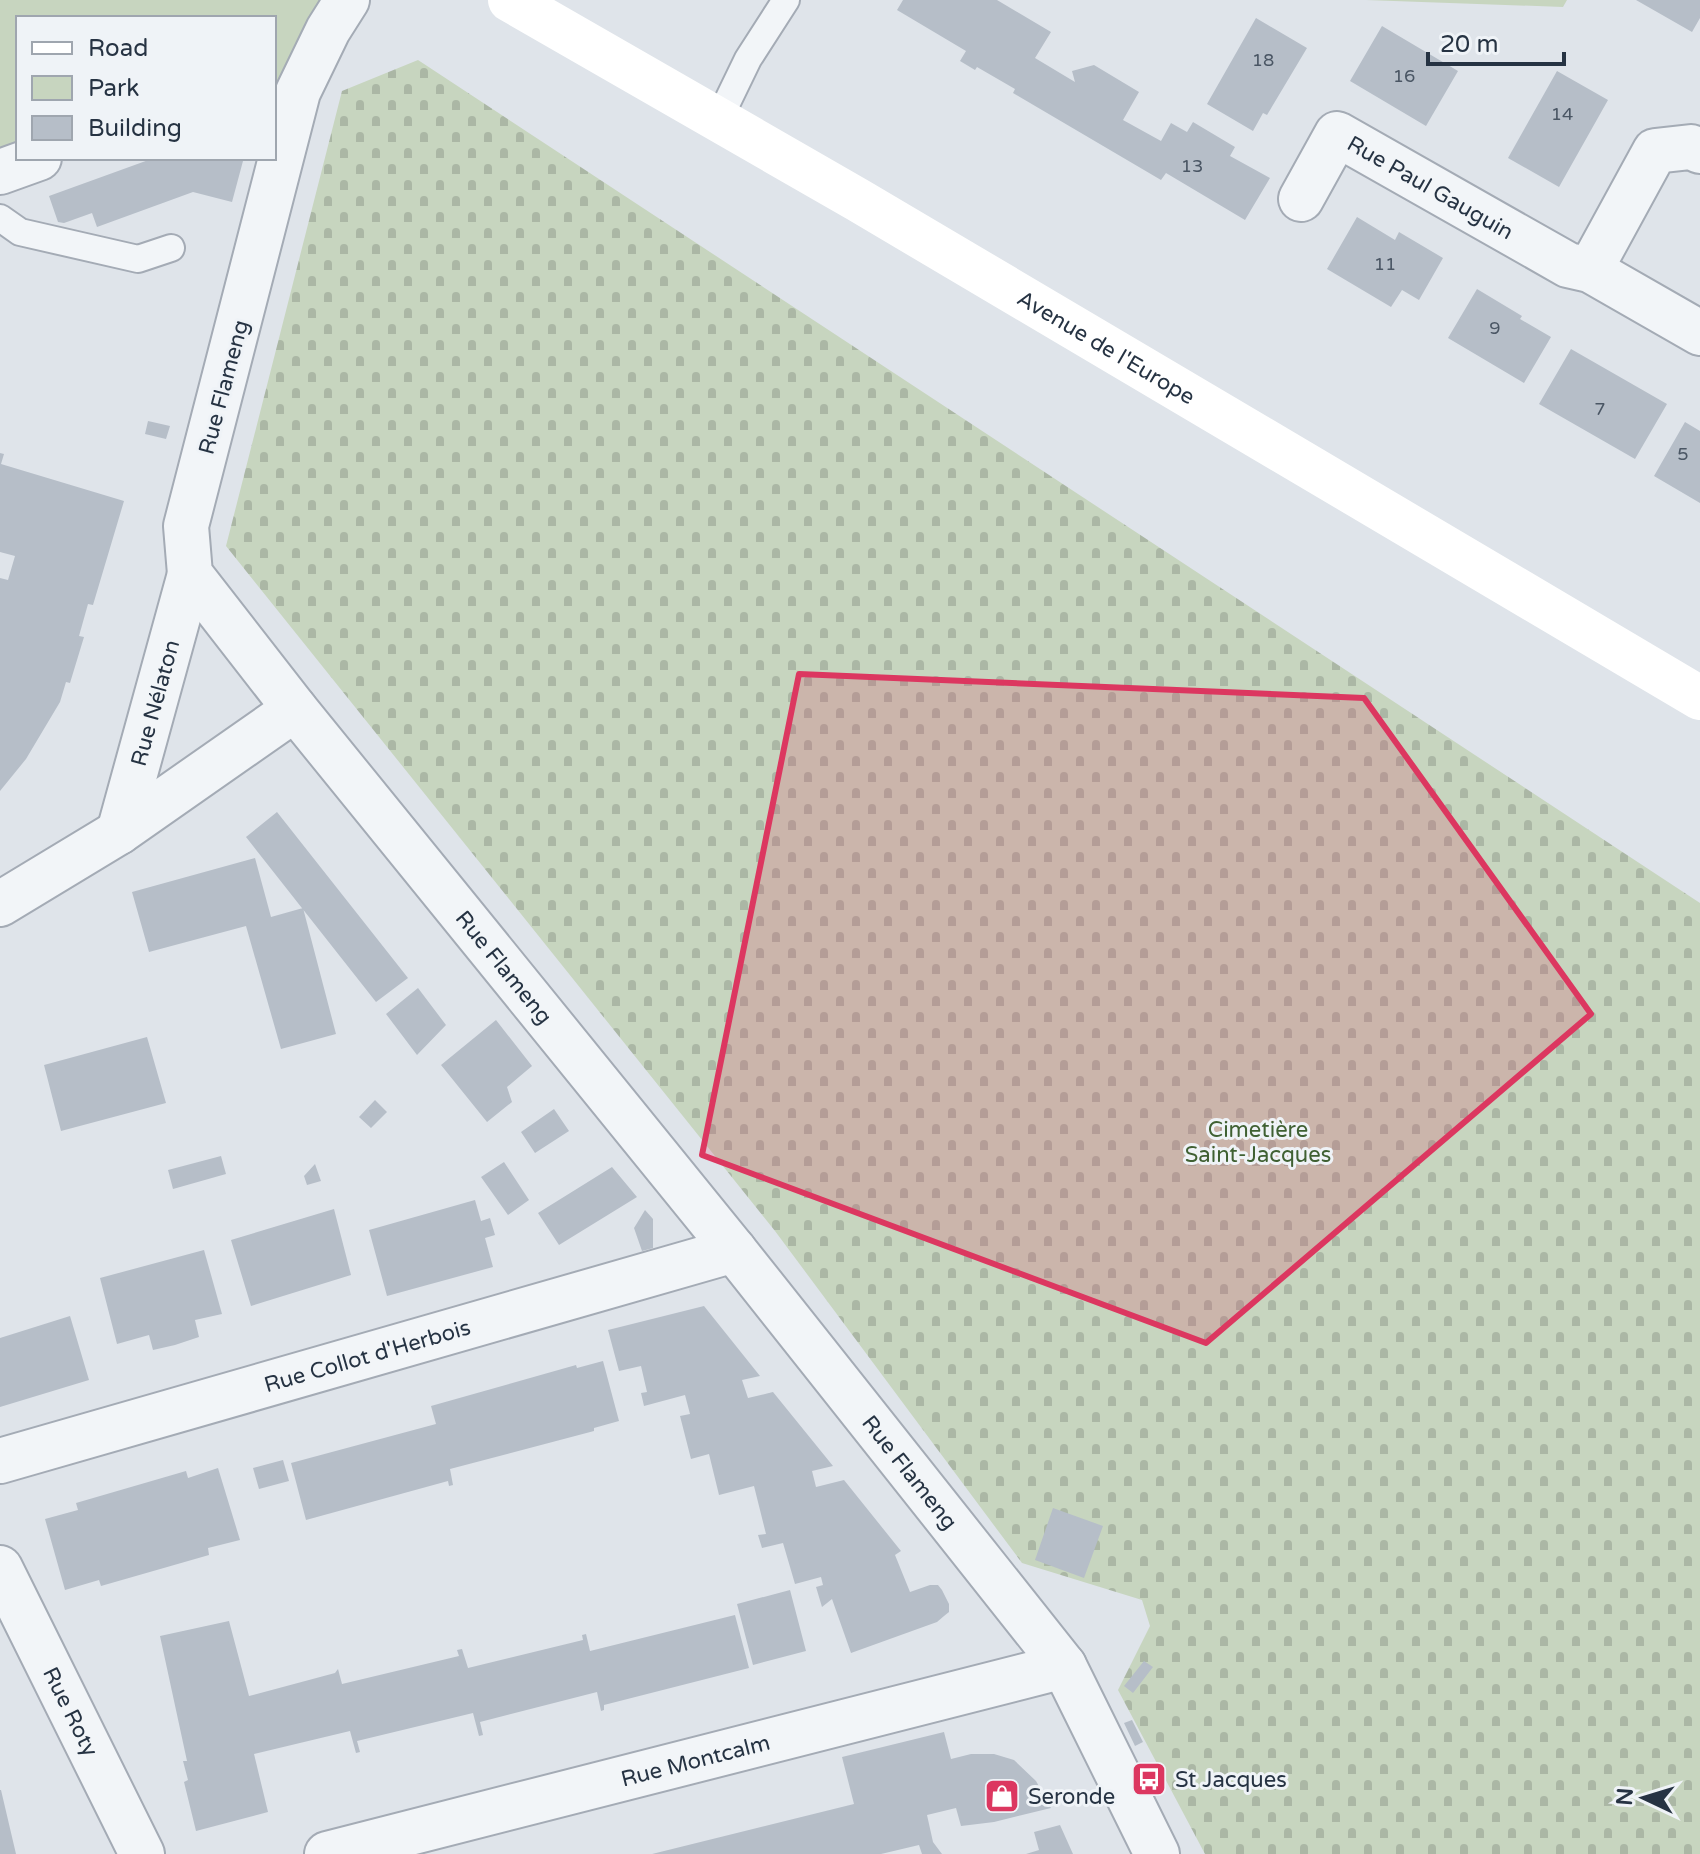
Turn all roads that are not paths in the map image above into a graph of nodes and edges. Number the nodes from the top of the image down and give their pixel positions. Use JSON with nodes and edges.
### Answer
{"nodes":[{"id":1,"x":347,"y":0,"type":"edge"},
{"id":2,"x":510,"y":0,"type":"edge"},
{"id":3,"x":786,"y":0,"type":"edge"},
{"id":4,"x":286,"y":90,"type":"edge"},
{"id":5,"x":718,"y":121,"type":"junction"},
{"id":6,"x":276,"y":134,"type":"edge"},
{"id":7,"x":1700,"y":151,"type":"edge"},
{"id":8,"x":33,"y":160,"type":"edge"},
{"id":9,"x":270,"y":160,"type":"edge"},
{"id":10,"x":0,"y":172,"type":"edge"},
{"id":11,"x":1301,"y":199,"type":"dead end"},
{"id":12,"x":0,"y":218,"type":"edge"},
{"id":13,"x":171,"y":248,"type":"dead end"},
{"id":14,"x":1590,"y":270,"type":"junction"},
{"id":15,"x":1694,"y":318,"type":"edge"},
{"id":16,"x":190,"y":574,"type":"junction"},
{"id":17,"x":1700,"y":698,"type":"edge"},
{"id":18,"x":295,"y":709,"type":"junction"},
{"id":19,"x":119,"y":832,"type":"junction"},
{"id":20,"x":0,"y":904,"type":"edge"},
{"id":21,"x":734,"y":1250,"type":"junction"},
{"id":22,"x":0,"y":1461,"type":"edge"},
{"id":23,"x":0,"y":1568,"type":"edge"},
{"id":24,"x":1064,"y":1666,"type":"junction"},
{"id":25,"x":142,"y":1854,"type":"edge"},
{"id":26,"x":327,"y":1854,"type":"edge"},
{"id":27,"x":1157,"y":1854,"type":"edge"}],
"edges":[{"from":1,"to":4,"type":"street","name":"Rue Flameng"},
{"from":2,"to":5,"type":"main road","name":"Avenue de l'Europe"},
{"from":3,"to":5,"type":"lane"},
{"from":4,"to":6,"type":"street","name":"Rue Flameng"},
{"from":5,"to":17,"type":"main road","name":"Avenue de l'Europe"},
{"from":7,"to":14,"type":"street"},
{"from":8,"to":10,"type":"street"},
{"from":9,"to":16,"type":"street","name":"Rue Flameng"},
{"from":11,"to":14,"type":"street","name":"Rue Paul Gauguin"},
{"from":12,"to":13,"type":"lane"},
{"from":14,"to":15,"type":"street","name":"Rue Paul Gauguin"},
{"from":16,"to":18,"type":"street","name":"Rue Flameng"},
{"from":16,"to":19,"type":"street","name":"Rue Nélaton"},
{"from":18,"to":19,"type":"street"},
{"from":18,"to":21,"type":"street","name":"Rue Flameng"},
{"from":19,"to":20,"type":"street"},
{"from":21,"to":22,"type":"street","name":"Rue Collot d'Herbois"},
{"from":21,"to":24,"type":"street","name":"Rue Flameng"},
{"from":23,"to":25,"type":"street","name":"Rue Roty"},
{"from":24,"to":26,"type":"street","name":"Rue Montcalm"},
{"from":24,"to":27,"type":"street","name":"Rue Flameng"}]}
